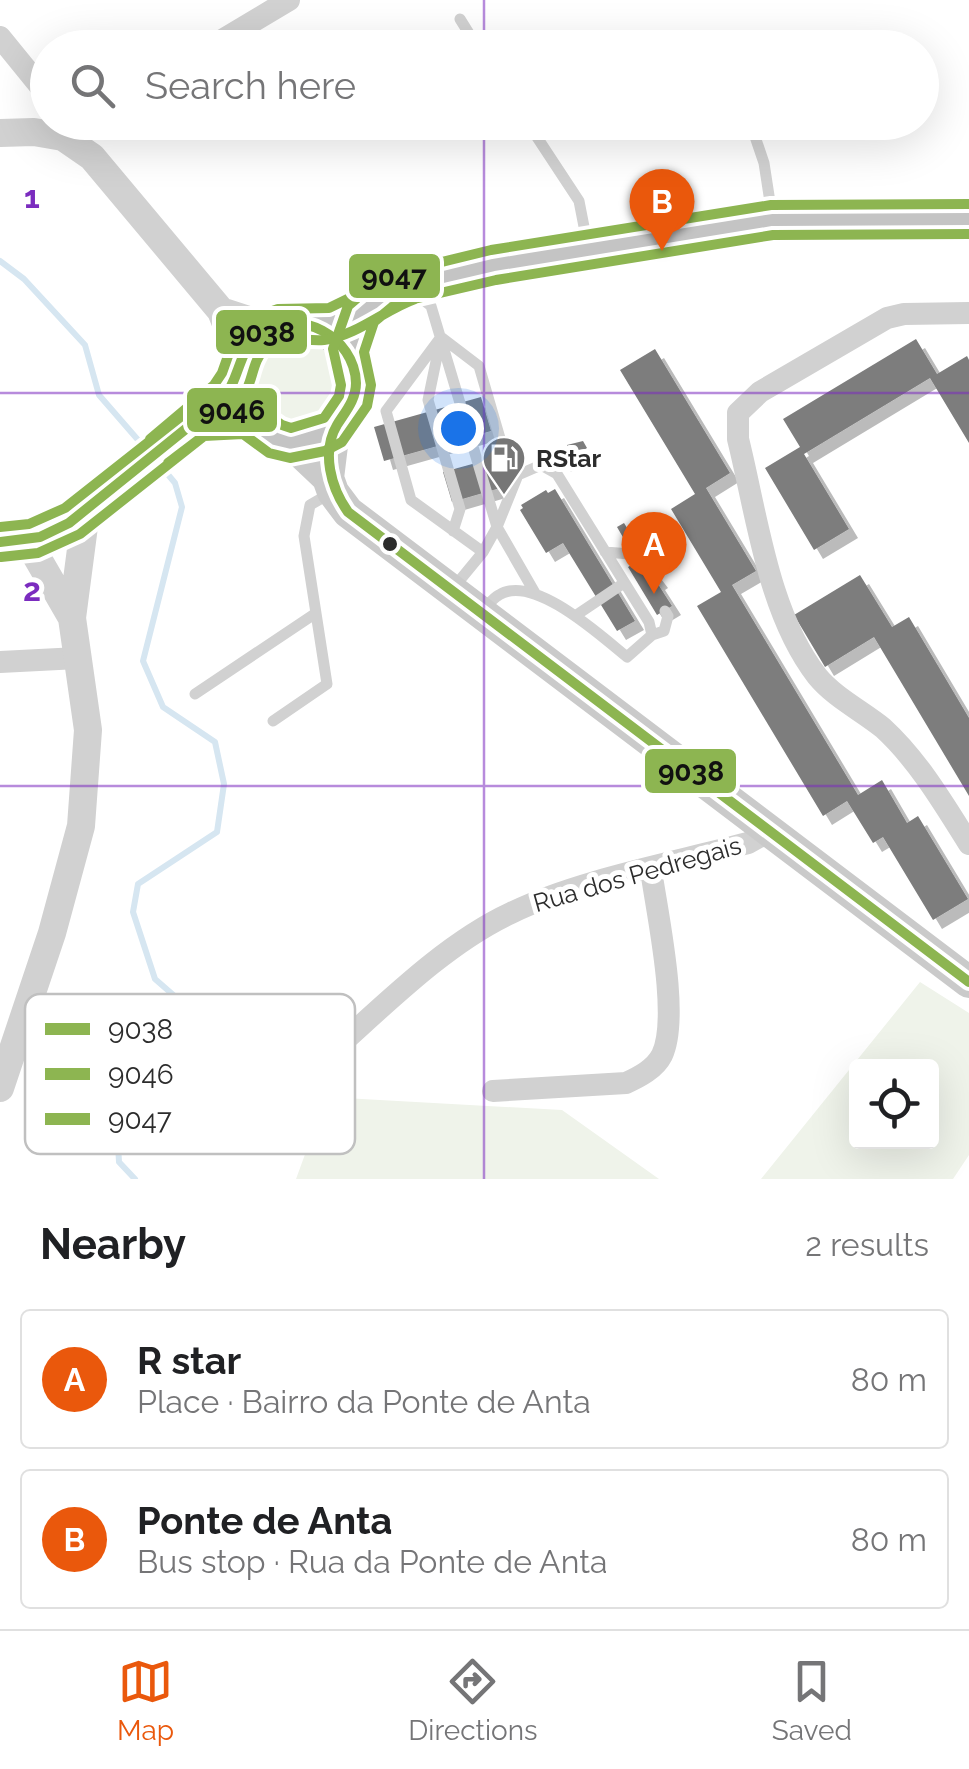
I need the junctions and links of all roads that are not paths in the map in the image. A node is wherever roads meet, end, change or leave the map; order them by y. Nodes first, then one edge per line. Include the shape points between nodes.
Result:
1 (288, 0) edge
2 (460, 18) dead end
3 (239, 30) edge
4 (467, 30) edge
5 (0, 37) edge
6 (30, 74) edge
7 (0, 132) edge
8 (30, 132) edge
9 (74, 140) edge
10 (539, 140) edge
11 (756, 140) edge
12 (969, 219) edge
13 (772, 220) junction
14 (588, 248) junction
15 (406, 286) junction
16 (220, 311) junction
17 (969, 313) edge
18 (360, 314) junction
19 (318, 326) junction
20 (270, 328) junction
21 (441, 338) junction
22 (348, 352) junction
23 (238, 370) junction
24 (248, 419) junction
25 (198, 421) junction
26 (334, 429) junction
27 (292, 442) junction
28 (513, 483) junction
29 (330, 485) junction
30 (99, 502) junction
31 (497, 526) junction
32 (453, 531) junction
33 (13, 541) edge
34 (483, 552) junction
35 (605, 552) junction
36 (635, 562) dead end
37 (624, 583) junction
38 (452, 590) junction
39 (534, 592) junction
40 (665, 610) dead end
41 (316, 613) junction
42 (481, 613) junction
43 (575, 616) junction
44 (72, 618) junction
45 (652, 636) junction
46 (78, 658) junction
47 (0, 662) edge
48 (195, 694) dead end
49 (273, 721) dead end
50 (770, 831) junction
51 (969, 844) edge
52 (651, 870) junction
53 (969, 982) edge
54 (32, 994) edge
55 (25, 1013) edge
56 (355, 1032) edge
57 (0, 1088) edge
58 (493, 1092) dead end

1 - 3 street
2 - 4 lane
5 - 6 street
7 - 8 street
9 - 16 street
10 - 14 lane via 578,201
11 - 13 lane
12 - 13 main road
13 - 14 main road
14 - 15 main road
15 - 18 main road
15 - 21 lane via 431,306
16 - 20 street
16 - 23 street
17 - 51 street via 887,318 760,392 738,413 738,439 794,640 820,679 885,730 935,789
18 - 19 main road
18 - 22 main road
19 - 20 main road
19 - 22 main road
20 - 23 main road via 256,336
21 - 28 lane via 479,366
21 - 31 lane
21 - 32 lane via 428,400 460,509
21 - 32 lane via 386,410 411,500
22 - 26 main road via 356,385 346,417
23 - 24 main road via 238,402
23 - 25 main road
24 - 25 main road
24 - 27 main road via 275,439
25 - 30 main road
26 - 27 main road
26 - 29 main road
27 - 29 main road
28 - 31 lane
28 - 35 lane via 542,464 557,474
29 - 38 main road via 348,512
29 - 41 lane via 310,505 304,536
30 - 33 main road via 49,534
30 - 44 street
31 - 34 lane
31 - 39 lane
32 - 34 lane
33 - 44 street
34 - 38 lane
35 - 36 lane via 630,554
35 - 37 lane
37 - 43 lane
37 - 45 lane
38 - 42 main road
39 - 42 lane via 499,594
39 - 43 lane
40 - 45 lane via 664,631
41 - 48 lane
41 - 49 lane via 327,684
42 - 50 main road
43 - 45 lane via 627,656
44 - 46 street
46 - 47 street
46 - 54 street via 88,730 81,826
50 - 52 street, Rua dos Pedregais
50 - 53 main road
52 - 56 street, Rua dos Pedregais via 508,914 462,941
52 - 58 street via 669,1021 662,1055 626,1083
55 - 57 street

